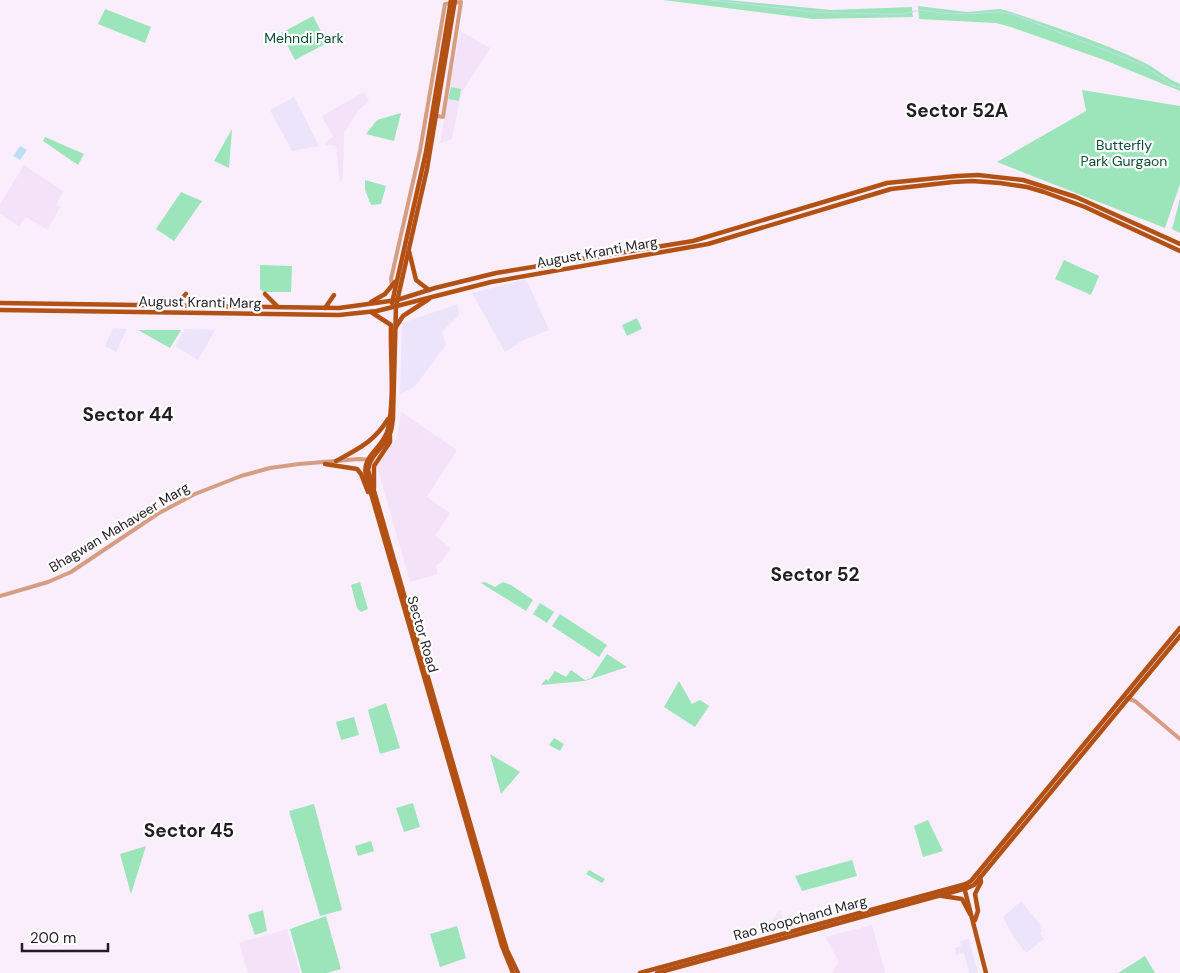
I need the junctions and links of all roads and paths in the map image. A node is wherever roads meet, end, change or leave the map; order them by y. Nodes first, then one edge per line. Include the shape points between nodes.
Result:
1 (452, 2) edge
2 (437, 116) junction
3 (1169, 239) junction
4 (1180, 244) edge
5 (1166, 245) junction
6 (409, 247) junction
7 (1180, 251) edge
8 (396, 281) junction
9 (392, 286) junction
10 (429, 290) junction
11 (186, 294) dead end
12 (265, 294) dead end
13 (334, 294) dead end
14 (435, 295) junction
15 (395, 300) junction
16 (0, 303) edge
17 (367, 304) junction
18 (153, 305) junction
19 (176, 305) junction
20 (394, 306) junction
21 (278, 307) junction
22 (325, 308) junction
23 (0, 310) edge
24 (370, 311) junction
25 (152, 312) junction
26 (394, 331) junction
27 (390, 415) junction
28 (390, 434) junction
29 (336, 461) junction
30 (369, 461) junction
31 (325, 464) junction
32 (372, 492) junction
33 (0, 597) edge
34 (1180, 628) edge
35 (1180, 636) edge
36 (1122, 697) junction
37 (1128, 699) junction
38 (1180, 739) edge
39 (979, 877) junction
40 (965, 887) junction
41 (941, 895) junction
42 (890, 907) junction
43 (971, 915) junction
44 (975, 920) junction
45 (987, 971) edge
46 (513, 973) edge
47 (518, 973) edge
48 (640, 973) edge
49 (657, 973) edge

1 - 2 main road
1 - 2 street via 462,2 443,117
1 - 8 main road via 426,152
1 - 9 street via 445,4 428,109
2 - 6 main road
3 - 4 main road, August Kranti Marg
3 - 5 main road
3 - 10 main road, August Kranti Marg via 1076,197 1023,180 957,176 887,183 700,239 496,273
5 - 7 main road, August Kranti Marg
5 - 14 main road, August Kranti Marg via 1085,207 1044,192 1000,183 953,182 891,189 708,244
6 - 10 main road via 416,280
6 - 15 main road
8 - 9 main road
8 - 15 main road
9 - 17 main road
10 - 15 main road, August Kranti Marg
11 - 19 main road
12 - 21 main road
13 - 22 main road
14 - 20 main road, August Kranti Marg
14 - 26 main road via 403,316
15 - 17 main road, August Kranti Marg
15 - 20 main road
16 - 18 main road, August Kranti Marg
17 - 22 main road, August Kranti Marg
18 - 19 main road, August Kranti Marg
18 - 25 main road
19 - 21 main road, August Kranti Marg
20 - 24 main road, August Kranti Marg
20 - 26 main road
21 - 22 main road, August Kranti Marg
23 - 25 main road, August Kranti Marg
24 - 25 main road, August Kranti Marg via 338,315
24 - 27 main road via 391,325
26 - 28 main road
27 - 29 main road via 376,436
27 - 30 main road via 385,438
28 - 30 main road
28 - 32 main road via 390,442 374,466
29 - 30 street, Bhagwan Mahaveer Marg
29 - 33 street, Bhagwan Mahaveer Marg via 270,468 195,494 140,525 70,572
30 - 31 street, Bhagwan Mahaveer Marg
30 - 32 main road, Sector Road
31 - 32 main road via 357,469 368,492
31 - 33 street, Bhagwan Mahaveer Marg via 270,470 196,496 141,527 72,574 49,584
32 - 46 main road, Sector Road via 502,946
32 - 47 main road, Sector Road via 507,950
34 - 36 main road, Rao Roopchand Marg
35 - 37 main road, Rao Roopchand Marg
36 - 37 street
36 - 39 main road, Rao Roopchand Marg
37 - 38 street via 1135,701
37 - 39 main road, Rao Roopchand Marg
39 - 40 main road, Rao Roopchand Marg via 974,885
39 - 44 main road
40 - 41 main road, Rao Roopchand Marg
40 - 42 main road, Rao Roopchand Marg
40 - 43 main road
40 - 44 main road
41 - 42 main road, Rao Roopchand Marg
41 - 43 main road via 962,899
42 - 48 main road, Rao Roopchand Marg
42 - 49 main road, Rao Roopchand Marg
43 - 45 main road
44 - 45 main road

